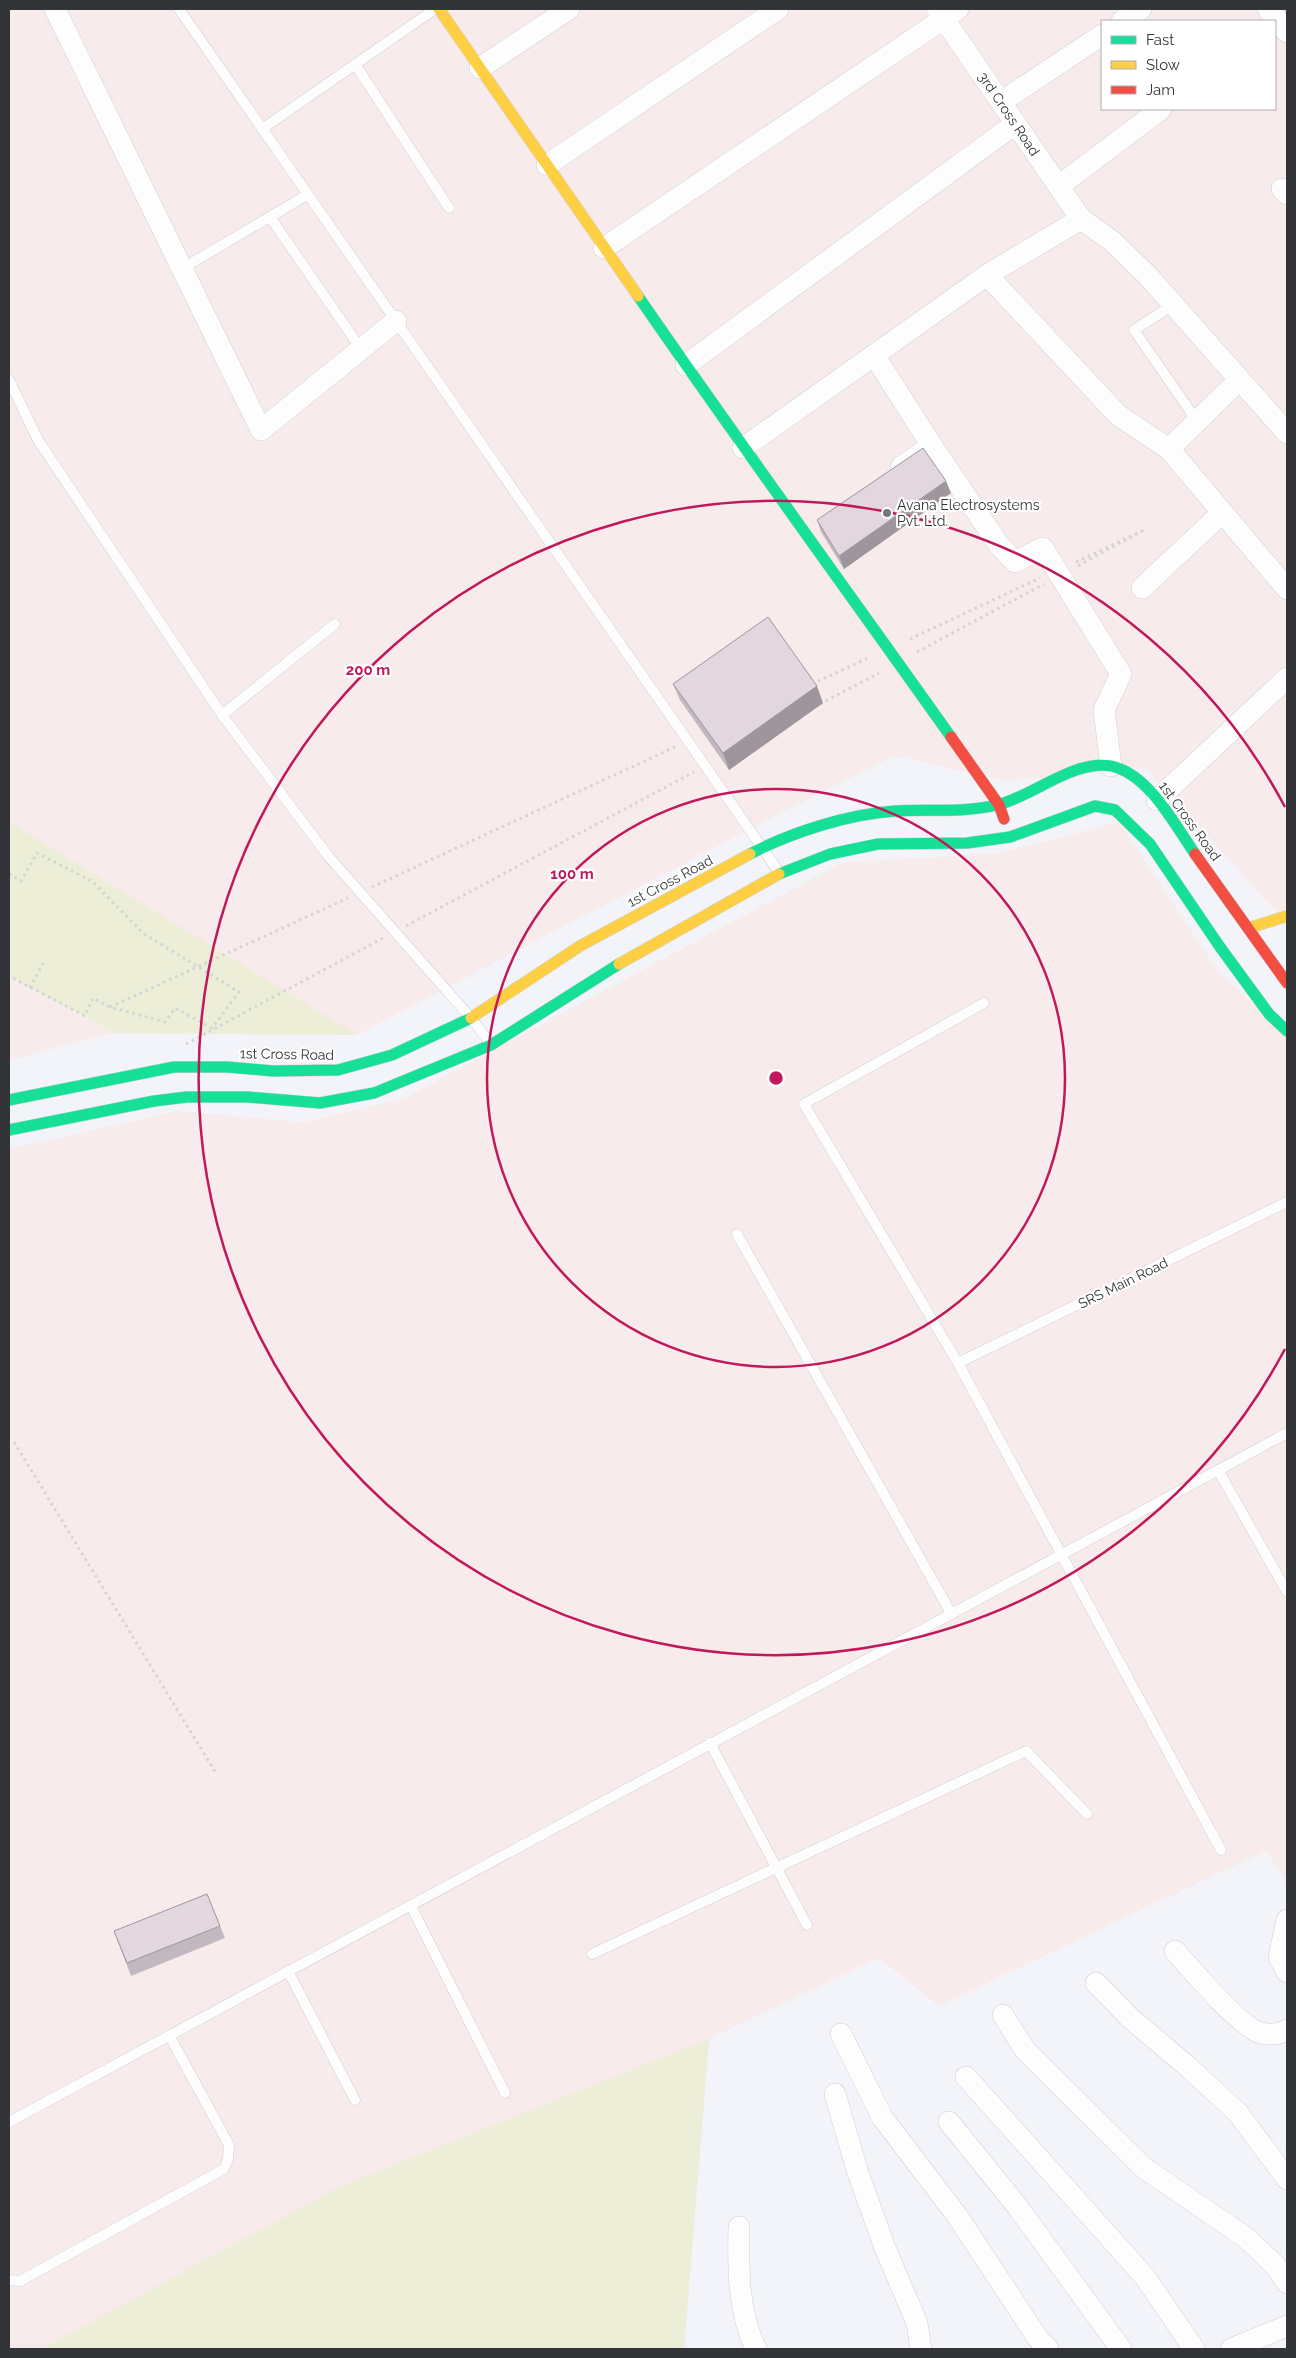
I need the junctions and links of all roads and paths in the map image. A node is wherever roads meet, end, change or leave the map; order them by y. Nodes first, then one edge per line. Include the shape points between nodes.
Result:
1 (55, 9) edge
2 (179, 9) edge
3 (437, 9) edge
4 (568, 9) edge
5 (778, 9) edge
6 (1141, 9) edge
7 (946, 12) edge
8 (1124, 20) edge
9 (1101, 36) edge
10 (356, 64) junction
11 (480, 68) junction
12 (1001, 102) junction
13 (1161, 110) edge
14 (1015, 124) junction
15 (262, 129) junction
16 (547, 165) junction
17 (1059, 186) junction
18 (307, 195) junction
19 (449, 208) dead end
20 (270, 217) junction
21 (1081, 219) junction
22 (604, 248) junction
23 (183, 268) junction
24 (987, 275) junction
25 (1173, 305) junction
26 (396, 321) junction
27 (361, 349) junction
28 (874, 355) junction
29 (686, 365) junction
30 (9, 380) edge
31 (1238, 380) junction
32 (1197, 421) junction
33 (1287, 433) edge
34 (932, 446) junction
35 (743, 448) junction
36 (1169, 449) junction
37 (888, 476) edge
38 (1222, 513) junction
39 (1070, 565) dead end
40 (1072, 569) dead end
41 (1043, 577) dead end
42 (1046, 583) dead end
43 (1142, 588) dead end
44 (1287, 589) edge
45 (335, 624) dead end
46 (907, 640) dead end
47 (915, 653) dead end
48 (871, 657) dead end
49 (880, 672) dead end
50 (1287, 678) edge
51 (807, 686) edge
52 (818, 705) edge
53 (222, 715) junction
54 (681, 744) dead end
55 (1111, 766) junction
56 (696, 771) dead end
57 (1157, 800) junction
58 (999, 805) junction
59 (1010, 836) junction
60 (764, 847) junction
61 (780, 873) junction
62 (9, 874) edge
63 (364, 890) dead end
64 (355, 895) dead end
65 (1287, 916) edge
66 (1249, 928) junction
67 (398, 930) dead end
68 (389, 935) dead end
69 (44, 961) dead end
70 (9, 976) edge
71 (1287, 983) edge
72 (30, 988) junction
73 (984, 1003) dead end
74 (110, 1008) junction
75 (470, 1018) junction
76 (1287, 1032) edge
77 (491, 1045) junction
78 (179, 1047) dead end
79 (9, 1100) edge
80 (9, 1130) edge
81 (1287, 1202) edge
82 (737, 1234) dead end
83 (958, 1363) junction
84 (1287, 1433) edge
85 (14, 1442) dead end
86 (1218, 1470) junction
87 (1061, 1554) junction
88 (1287, 1592) edge
89 (951, 1613) junction
90 (710, 1743) junction
91 (217, 1775) dead end
92 (1087, 1814) dead end
93 (1222, 1850) dead end
94 (776, 1868) junction
95 (411, 1906) junction
96 (807, 1925) dead end
97 (1286, 1932) edge
98 (1175, 1951) dead end
99 (592, 1954) dead end
100 (288, 1971) junction
101 (1287, 1972) edge
102 (1096, 1983) dead end
103 (1002, 2015) dead end
104 (1287, 2030) edge
105 (841, 2034) dead end
106 (169, 2035) junction
107 (966, 2077) dead end
108 (505, 2094) dead end
109 (835, 2094) dead end
110 (355, 2100) dead end
111 (9, 2122) edge
112 (949, 2122) dead end
113 (1287, 2179) edge
114 (739, 2227) dead end
115 (9, 2280) edge
116 (1287, 2283) edge
117 (1287, 2326) edge
118 (1236, 2348) edge
119 (756, 2349) edge
120 (921, 2349) edge
121 (1048, 2349) edge
122 (1121, 2349) edge
123 (1194, 2349) edge

1 - 23 street
2 - 15 lane
3 - 10 lane
3 - 11 street
4 - 11 street
5 - 16 street
6 - 8 street
7 - 12 street, 3rd Cross Road
7 - 22 street
9 - 12 street
10 - 15 lane
10 - 19 lane
11 - 16 street
12 - 14 street, 3rd Cross Road
13 - 17 street
14 - 17 street, 3rd Cross Road
14 - 29 street
15 - 18 lane
16 - 22 street
17 - 21 street, 3rd Cross Road
18 - 20 lane
18 - 26 lane
20 - 23 lane
20 - 27 lane
21 - 24 street
21 - 25 street via 1112,241
22 - 29 street
23 - 27 street via 261,430
24 - 28 street
24 - 36 street via 1118,415
25 - 31 street
25 - 32 lane via 1134,330
26 - 27 street
26 - 60 lane
28 - 34 street
28 - 35 street
29 - 35 street
30 - 53 lane via 38,440
31 - 32 street
31 - 33 street
32 - 36 street
34 - 37 street
34 - 55 street via 999,545 1015,562 1043,548 1121,674 1104,710
35 - 58 street via 815,529
36 - 38 street
38 - 43 street
38 - 44 street
39 - 40 path via 1142,531
41 - 46 path
42 - 47 path
45 - 53 lane
48 - 51 path
49 - 52 path
50 - 57 street
53 - 75 lane via 329,857
54 - 63 path
55 - 57 street, 1st Cross Road via 1137,777
55 - 58 street, 1st Cross Road via 1089,766
56 - 67 path
57 - 66 street, 1st Cross Road
58 - 59 street
58 - 60 street, 1st Cross Road via 966,810 894,811 833,822
59 - 61 street via 967,843 878,844 830,854
59 - 76 street via 1095,806 1116,810 1150,844 1220,947 1269,1014
60 - 61 lane
60 - 75 street, 1st Cross Road via 580,946
61 - 77 street via 592,979
62 - 74 path via 21,881 37,853 92,881 143,933 240,992 212,1028 175,1008 165,1022
64 - 74 path
65 - 66 street
66 - 71 street, 1st Cross Road
68 - 78 path
69 - 72 path
70 - 72 path
72 - 74 path via 86,1016 93,998
73 - 83 lane via 804,1104
75 - 77 lane
75 - 79 street, 1st Cross Road via 392,1055 338,1070 174,1068
77 - 80 street via 374,1093 320,1103 248,1097 187,1097
81 - 83 lane, SRS Main Road
82 - 89 lane
83 - 87 lane
84 - 86 lane
85 - 91 path
86 - 87 lane
86 - 88 lane
87 - 89 lane
87 - 93 lane
89 - 90 lane
90 - 94 lane
90 - 95 lane
92 - 94 lane via 1026,1751
94 - 96 lane
94 - 99 lane
95 - 100 lane
95 - 108 lane
97 - 101 street via 1279,1958
98 - 104 street via 1232,2013 1260,2034 1281,2034
100 - 106 lane
100 - 110 lane
102 - 113 street via 1130,2018 1238,2113
103 - 116 street via 1026,2050 1144,2168 1245,2237 1275,2265
105 - 121 street via 882,2117 958,2217
106 - 111 lane
106 - 115 lane via 229,2145 224,2168 20,2281
107 - 123 street via 1145,2277
109 - 120 street via 857,2170 885,2248 918,2323
112 - 122 street via 1017,2206
114 - 119 street via 741,2293
117 - 118 street

